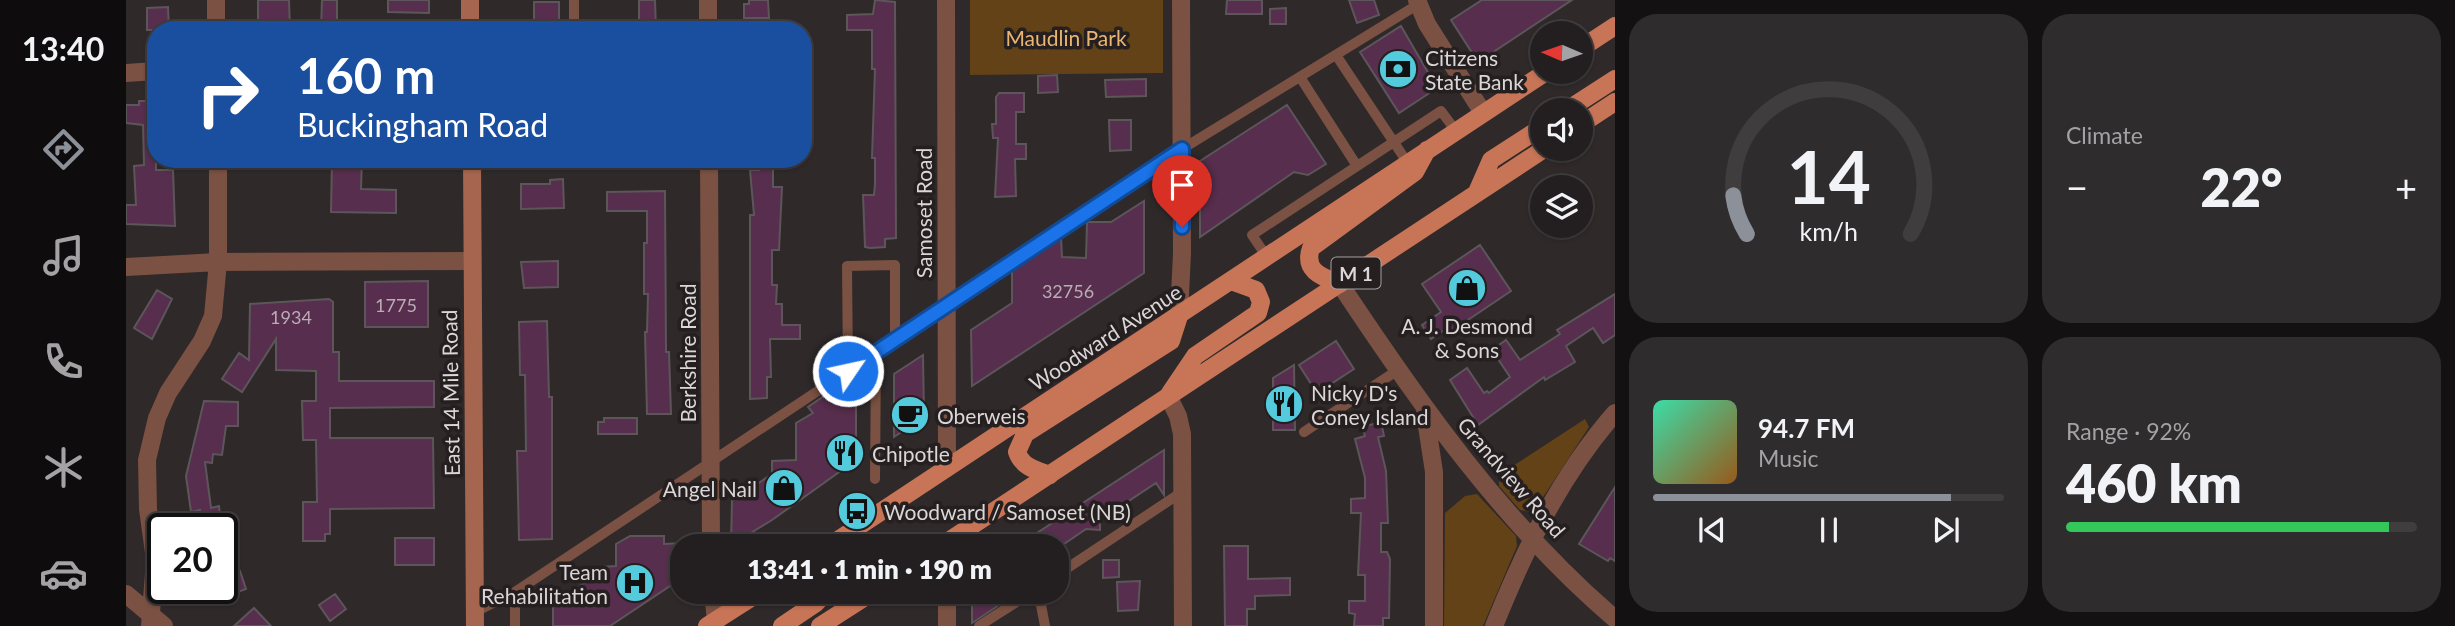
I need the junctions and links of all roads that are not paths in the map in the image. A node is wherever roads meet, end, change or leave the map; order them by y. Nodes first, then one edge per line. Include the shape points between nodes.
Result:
1 (216, 0) edge
2 (470, 0) edge
3 (574, 0) edge
4 (708, 0) edge
5 (946, 0) edge
6 (1181, 0) edge
7 (1420, 2) edge
8 (216, 21) edge
9 (470, 21) edge
10 (574, 21) edge
11 (708, 21) edge
12 (1615, 26) edge
13 (1593, 40) edge
14 (1336, 55) junction
15 (147, 72) edge
16 (126, 73) edge
17 (1300, 77) junction
18 (1615, 79) edge
19 (1530, 82) edge
20 (1586, 98) edge
21 (1615, 102) edge
22 (1483, 113) junction
23 (1593, 116) edge
24 (1456, 131) junction
25 (1530, 135) edge
26 (1394, 142) junction
27 (1182, 149) junction
28 (1427, 150) junction
29 (1530, 158) edge
30 (1407, 162) junction
31 (1357, 166) junction
32 (218, 168) edge
33 (472, 168) edge
34 (709, 168) edge
35 (1477, 192) junction
36 (1267, 257) junction
37 (472, 261) junction
38 (218, 262) junction
39 (126, 267) edge
40 (1231, 281) junction
41 (1340, 284) junction
42 (946, 306) junction
43 (1179, 316) junction
44 (895, 340) junction
45 (876, 353) junction
46 (1398, 370) junction
47 (848, 371) junction
48 (1168, 396) junction
49 (1425, 410) junction
50 (1615, 413) edge
51 (1304, 432) dead end
52 (711, 462) junction
53 (947, 468) junction
54 (1050, 475) junction
55 (875, 479) dead end
56 (1183, 491) junction
57 (711, 534) edge
58 (847, 534) edge
59 (959, 534) edge
60 (1532, 538) junction
61 (1069, 567) edge
62 (515, 592) junction
63 (126, 594) edge
64 (713, 604) edge
65 (742, 604) edge
66 (815, 604) edge
67 (854, 604) edge
68 (947, 604) edge
69 (475, 619) edge
70 (1615, 619) edge
71 (155, 622) edge
72 (712, 624) edge
73 (515, 626) edge
74 (782, 626) edge
75 (820, 626) edge
76 (947, 626) edge
77 (979, 626) edge
78 (1045, 626) edge
79 (1183, 626) edge
80 (1434, 626) edge
81 (1494, 626) edge

1 - 8 street
2 - 9 main road
3 - 10 lane
4 - 11 street
5 - 42 street, Samoset Road
6 - 27 street
7 - 14 lane
7 - 22 street via 1427,24
12 - 13 main road
14 - 17 lane
14 - 26 lane
15 - 16 street
17 - 27 lane
17 - 31 lane
18 - 20 main road
19 - 22 main road, Woodward Avenue
21 - 23 main road
22 - 24 main road, Woodward Avenue
24 - 26 lane via 1441,111
24 - 28 main road, Woodward Avenue
25 - 35 main road via 1491,160
26 - 30 lane
26 - 31 lane
27 - 42 lane
27 - 43 street
28 - 30 main road, Woodward Avenue
28 - 41 main road via 1415,172 1311,248 1311,268
29 - 35 main road, M 1
30 - 36 main road, Woodward Avenue
31 - 36 lane via 1252,235
32 - 38 street
33 - 37 main road, East 14 Mile Road
34 - 52 street, Berkshire Road
35 - 41 main road, M 1
36 - 40 main road, Woodward Avenue
37 - 38 street
37 - 69 main road, East 14 Mile Road
38 - 39 street
38 - 71 street via 208,329 168,393 151,439 146,484 155,560
40 - 43 main road, Woodward Avenue
40 - 48 main road via 1256,290 1261,302 1258,313 1195,356
41 - 46 street, Grandview Road
41 - 48 main road, M 1
42 - 44 lane
42 - 53 street, Samoset Road
43 - 53 main road, Woodward Avenue
43 - 54 main road via 1171,341 1025,434 1017,452 1019,459
44 - 45 lane
44 - 47 lane via 895,265 847,267
45 - 47 lane
45 - 55 lane
46 - 49 street, Grandview Road
46 - 51 lane
47 - 52 lane
48 - 54 main road, M 1
48 - 56 street via 1182,434
49 - 60 street, Grandview Road
49 - 80 street via 1434,472
50 - 60 street via 1574,464
52 - 57 street, Berkshire Road
52 - 62 lane
53 - 58 main road, Woodward Avenue
54 - 59 main road, M 1
56 - 61 lane
56 - 79 street
60 - 70 street, Grandview Road
60 - 81 street
62 - 69 lane
62 - 73 lane
63 - 71 street
64 - 72 street
65 - 72 main road
66 - 74 main road
67 - 75 main road
68 - 76 street
77 - 78 lane via 1032,592 1041,605

